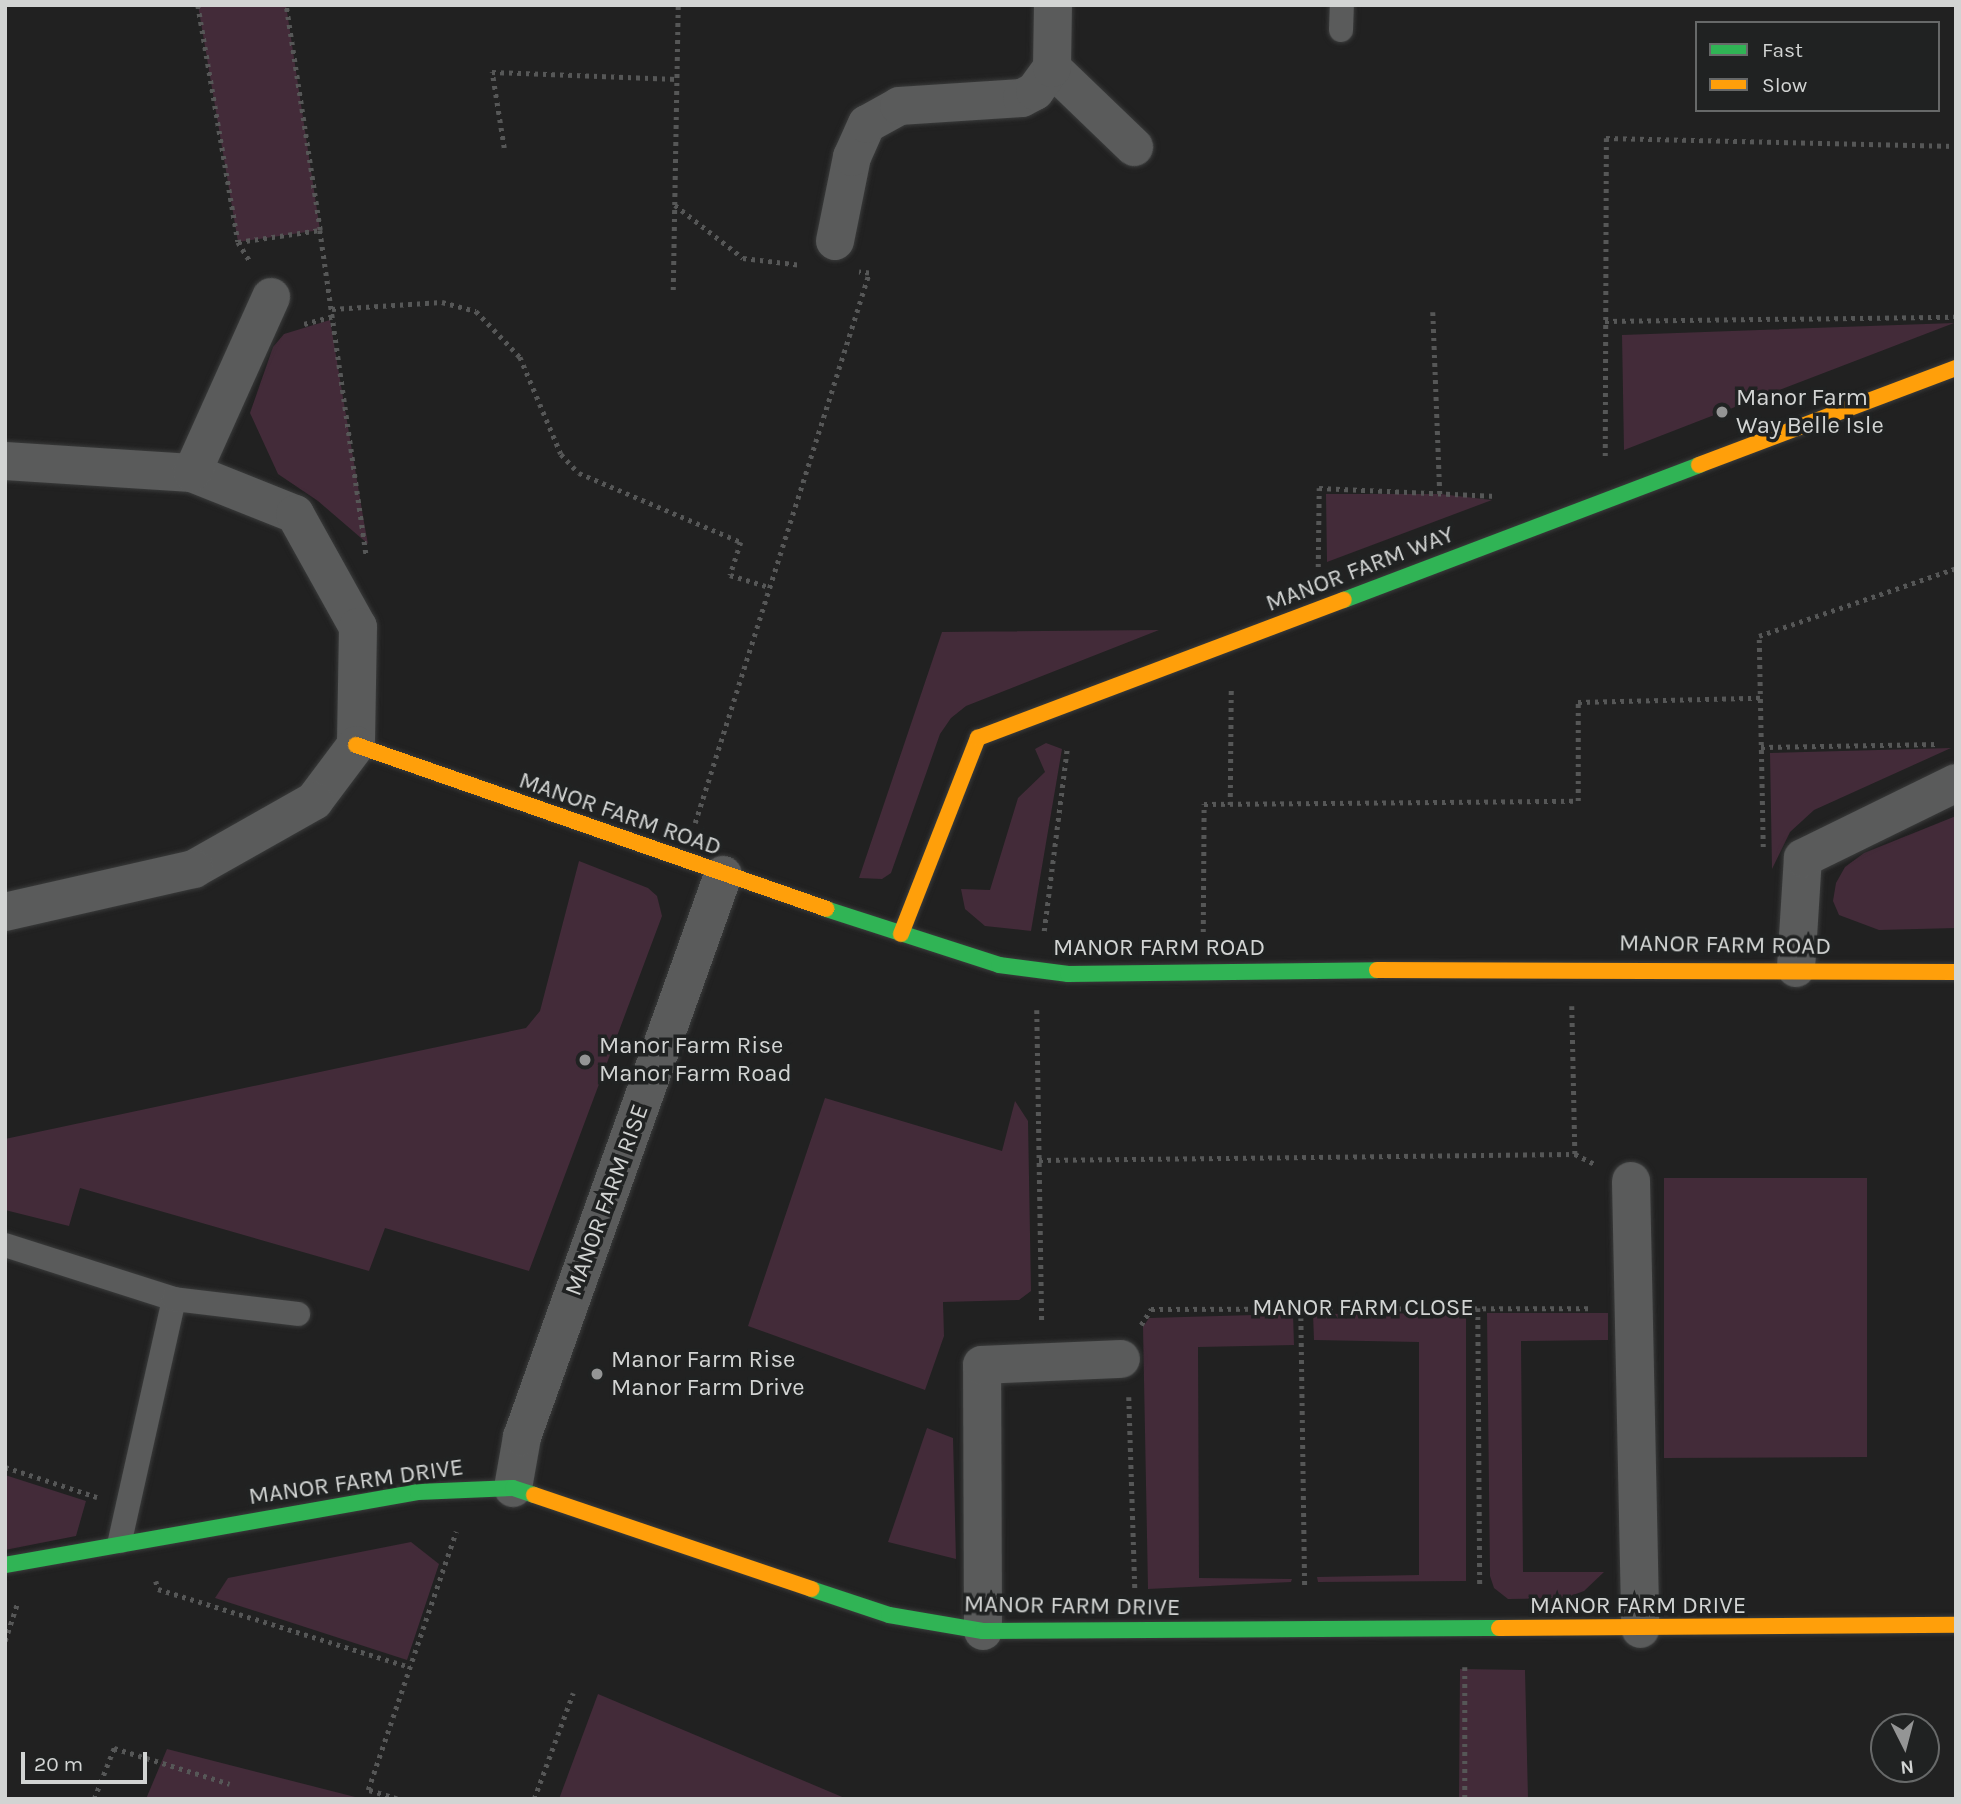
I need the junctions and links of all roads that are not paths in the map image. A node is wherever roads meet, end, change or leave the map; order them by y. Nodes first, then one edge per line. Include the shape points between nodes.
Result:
1 (1053, 5) edge
2 (1052, 68) junction
3 (1134, 148) dead end
4 (845, 256) road end
5 (271, 297) road end
6 (1956, 368) edge
7 (5, 461) edge
8 (192, 473) junction
9 (356, 745) junction
10 (1956, 783) edge
11 (723, 875) junction
12 (5, 912) edge
13 (901, 934) junction
14 (1796, 968) junction
15 (1956, 972) edge
16 (1632, 1181) road end
17 (5, 1245) edge
18 (174, 1299) junction
19 (298, 1314) dead end
20 (1121, 1359) road end
21 (513, 1488) junction
22 (120, 1541) junction
23 (5, 1565) edge
24 (1956, 1625) edge
25 (1640, 1629) junction
26 (984, 1631) junction

1 - 2 street
2 - 3 street
2 - 4 street via 1046,81 1022,98 899,106 867,124 852,157
5 - 8 street
6 - 13 street, MANOR FARM WAY via 978,738
7 - 8 street
8 - 9 street via 295,514 358,627
9 - 11 street, MANOR FARM ROAD
9 - 12 street via 314,801 194,869
10 - 14 street via 1803,858
11 - 13 street, MANOR FARM ROAD
11 - 21 street, MANOR FARM RISE via 522,1437
13 - 14 street, MANOR FARM ROAD via 999,965 1039,970
14 - 15 street, MANOR FARM ROAD
16 - 25 street
17 - 18 lane
18 - 19 lane
18 - 22 lane
20 - 26 street via 982,1364
21 - 22 street, MANOR FARM DRIVE via 418,1492
21 - 26 street, MANOR FARM DRIVE via 889,1615
22 - 23 street, MANOR FARM DRIVE
24 - 25 street, MANOR FARM DRIVE
25 - 26 street, MANOR FARM DRIVE

